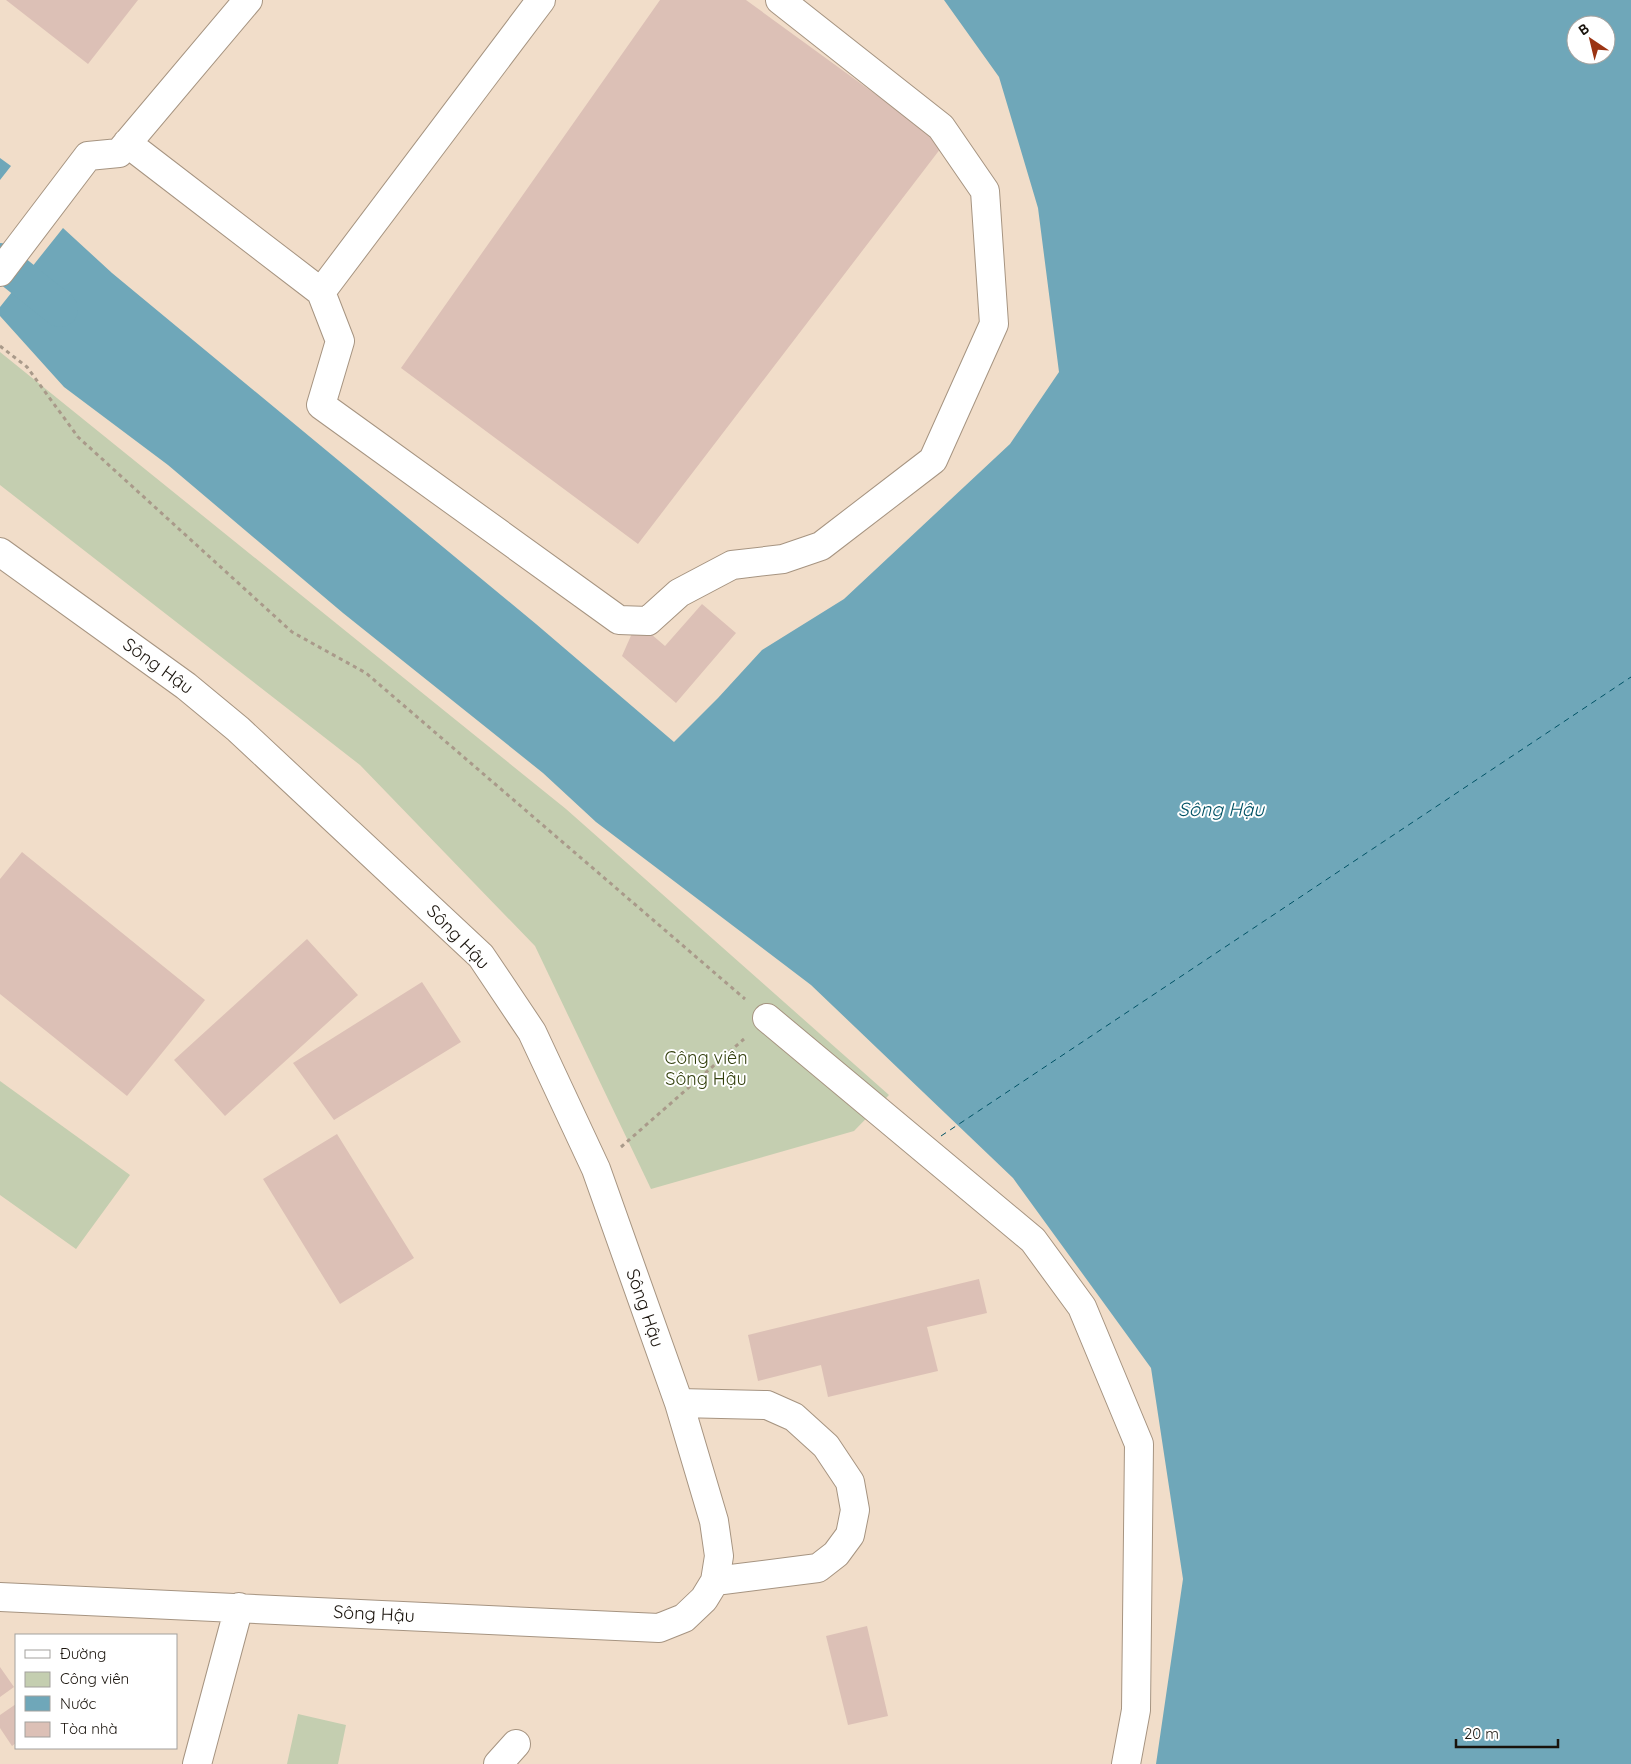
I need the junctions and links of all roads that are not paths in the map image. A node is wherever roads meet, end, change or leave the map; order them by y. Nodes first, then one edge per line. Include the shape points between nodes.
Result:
1 (248, 0) edge
2 (541, 0) edge
3 (780, 0) edge
4 (127, 143) junction
5 (0, 272) edge
6 (321, 292) junction
7 (0, 552) edge
8 (767, 1018) road end
9 (679, 1404) junction
10 (715, 1581) junction
11 (0, 1597) edge
12 (239, 1607) junction
13 (516, 1744) dead end
14 (198, 1764) edge
15 (498, 1764) edge
16 (1126, 1764) edge

1 - 4 street
2 - 6 street
3 - 6 street via 941,127 985,191 986,200 994,324 933,460 821,546 783,559 732,565 679,594 648,621 619,620 321,405 340,341
4 - 5 street via 119,153 88,156
4 - 6 street
7 - 9 street, Sông Hậu via 186,686 481,956 532,1032 596,1169
8 - 16 street via 1033,1240 1082,1307 1139,1444 1136,1710
9 - 10 street, Sông Hậu via 714,1521 719,1556
9 - 10 street via 767,1405 794,1417 826,1446 850,1482 854,1524 842,1547 826,1563 818,1568
10 - 12 street, Sông Hậu via 704,1599 684,1618 659,1628
11 - 12 street, Sông Hậu
12 - 14 street
13 - 15 street

